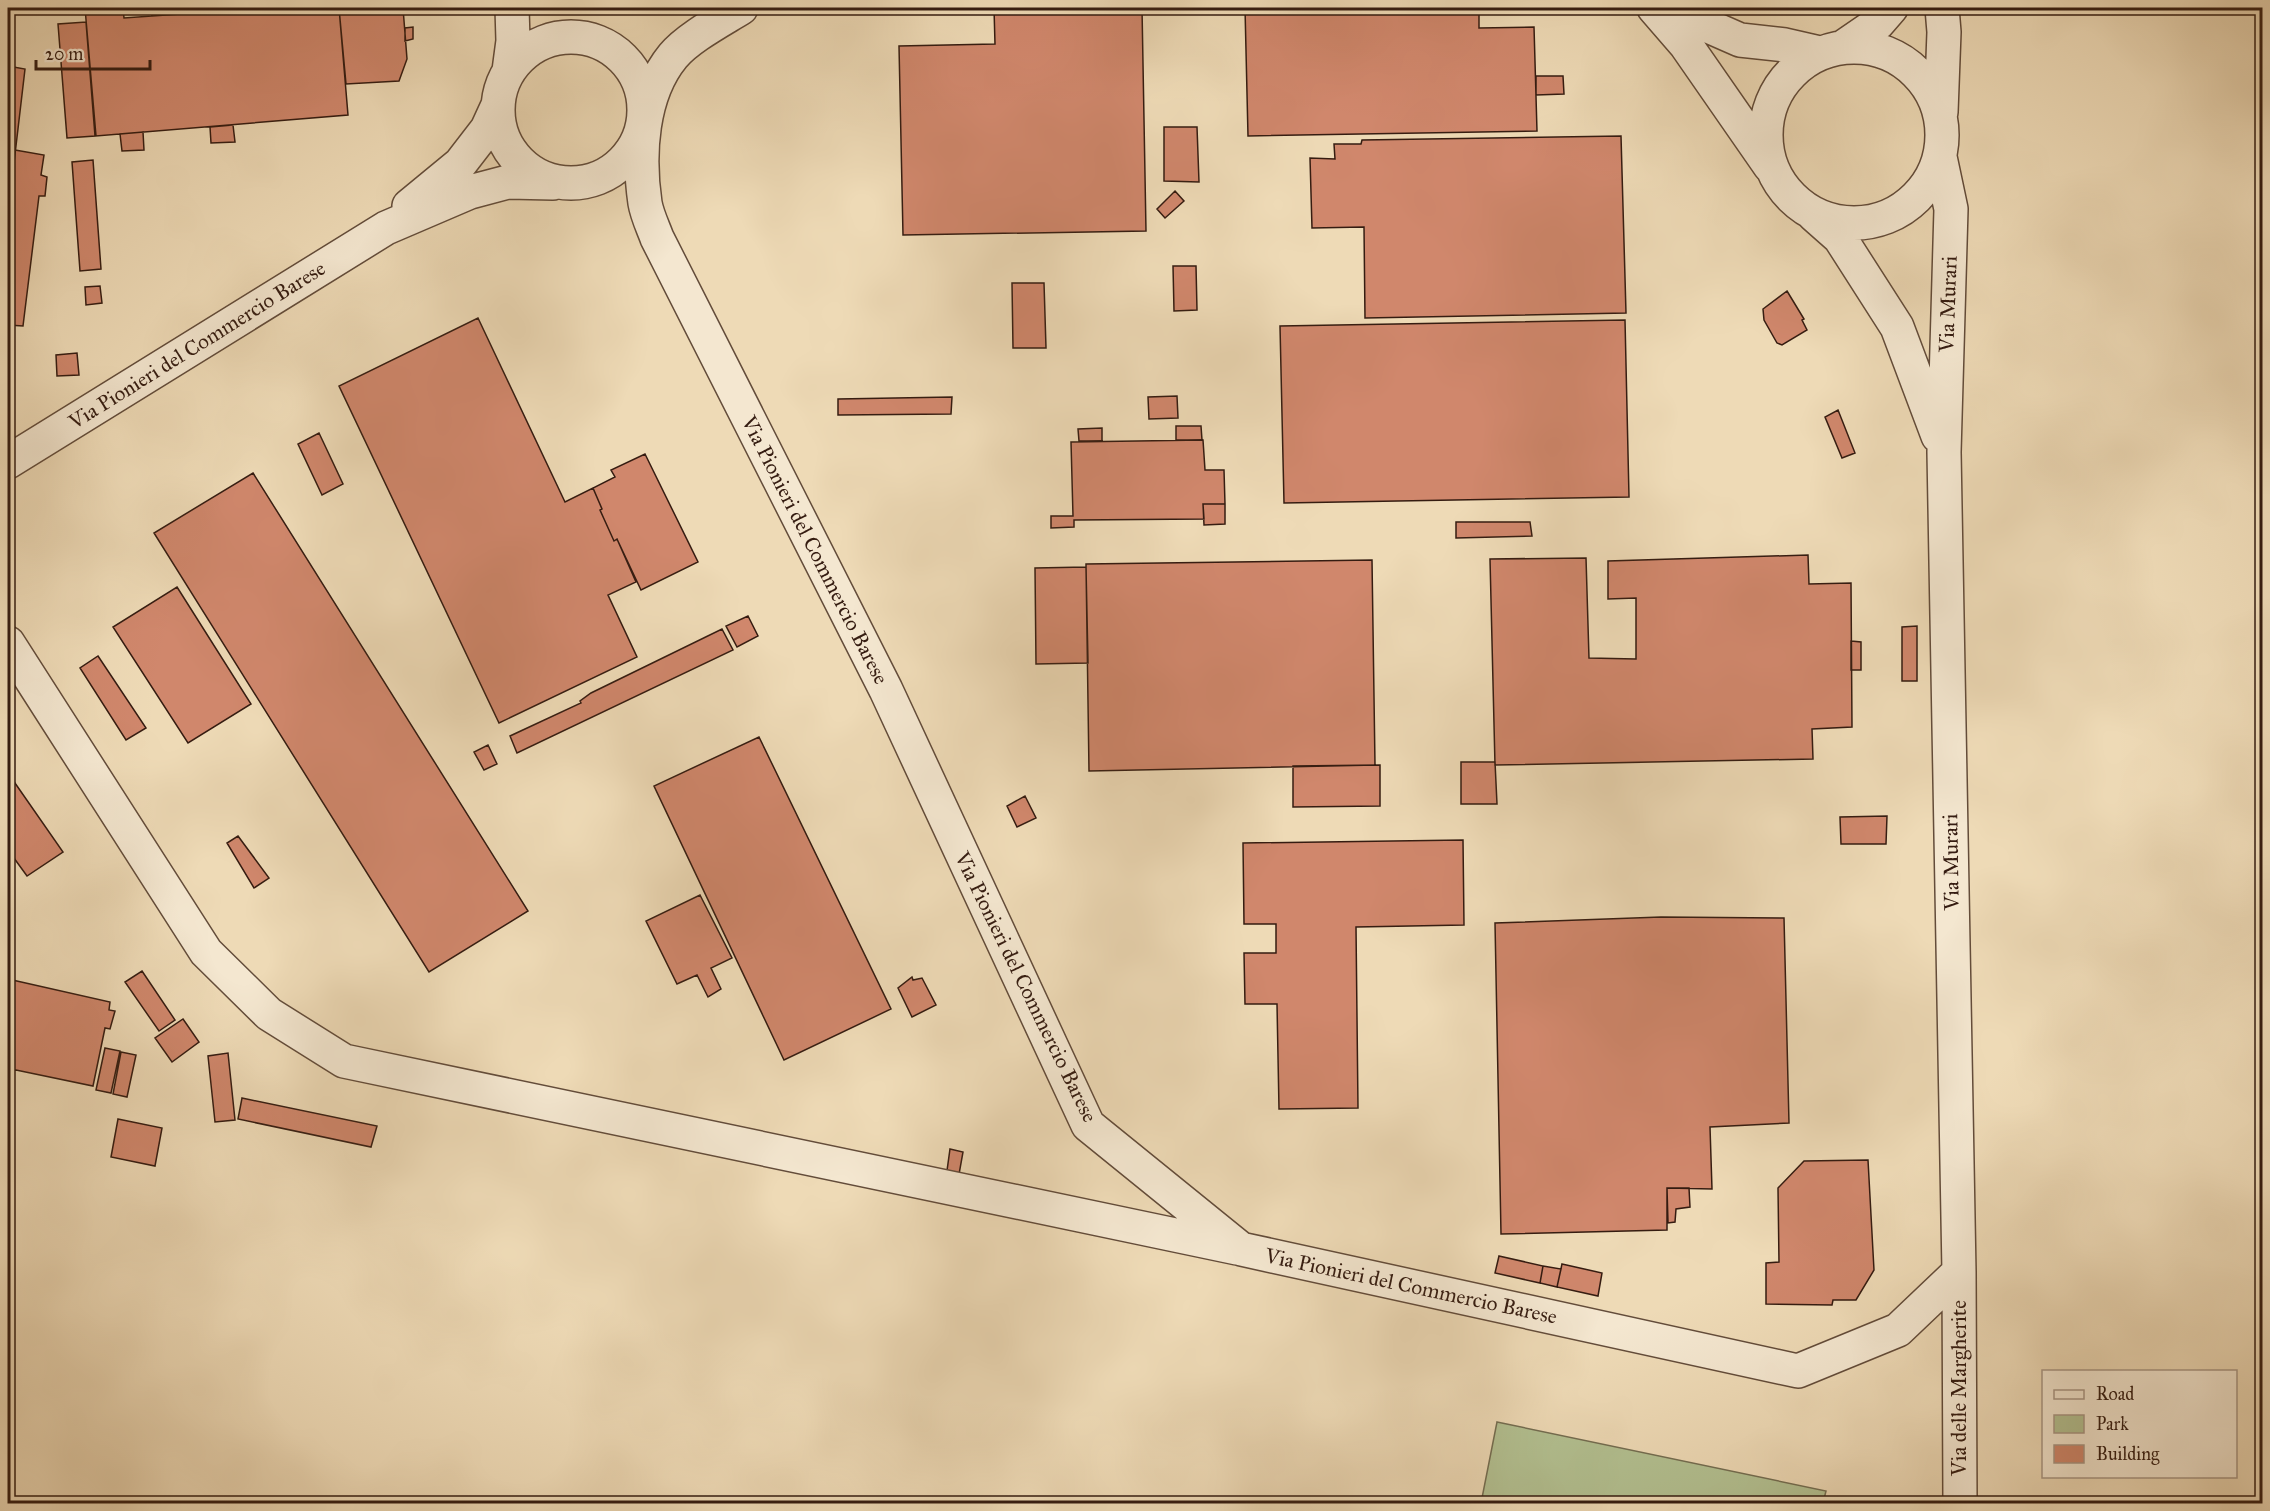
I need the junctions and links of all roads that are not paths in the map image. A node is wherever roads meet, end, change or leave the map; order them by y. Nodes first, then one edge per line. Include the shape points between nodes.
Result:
1 (512, 8) edge
2 (741, 8) edge
3 (1654, 8) edge
4 (1667, 8) edge
5 (1891, 8) edge
6 (1942, 8) edge
7 (1832, 50) junction
8 (509, 71) junction
9 (498, 105) junction
10 (1941, 117) junction
11 (644, 127) junction
12 (1940, 157) junction
13 (1776, 175) junction
14 (553, 183) junction
15 (1810, 212) junction
16 (386, 228) junction
17 (1944, 452) junction
18 (8, 462) edge
19 (8, 643) edge
20 (1241, 1249) junction
21 (1959, 1272) junction
22 (1960, 1503) edge

1 - 8 street
2 - 11 street, Via Pionieri del Commercio Barese via 674,55 654,86
3 - 13 street, Via Murari via 1686,45
4 - 7 street, Via Murari via 1740,40
5 - 7 street via 1878,24
6 - 10 street, Via Murari
7 - 10 street, Via Murari via 1874,48 1902,60 1924,80
7 - 13 street, Via Murari via 1802,63 1779,88 1770,111 1766,140
8 - 9 street
8 - 11 street via 540,43 582,36 617,51 640,80
9 - 14 street via 502,136 524,168
9 - 16 street, Via Pionieri del Commercio Barese via 487,129 460,164
10 - 12 street, Via Murari
11 - 14 street via 617,170 582,184
11 - 20 street, Via Pionieri del Commercio Barese via 645,204 657,238 886,690 1088,1125
12 - 15 street, Via Murari via 1931,178 1914,200 1892,214 1871,222 1842,222
12 - 17 street, Via Murari via 1951,209
13 - 15 street, Via Murari
14 - 16 street, Via Pionieri del Commercio Barese via 508,182 470,192
15 - 17 street, Via Murari via 1840,238 1897,327
16 - 18 street, Via Pionieri del Commercio Barese
17 - 21 street, Via Murari
19 - 20 street via 206,952 269,1014 344,1061
20 - 21 street, Via Pionieri del Commercio Barese via 1798,1371 1898,1330
21 - 22 street, Via delle Margherite

